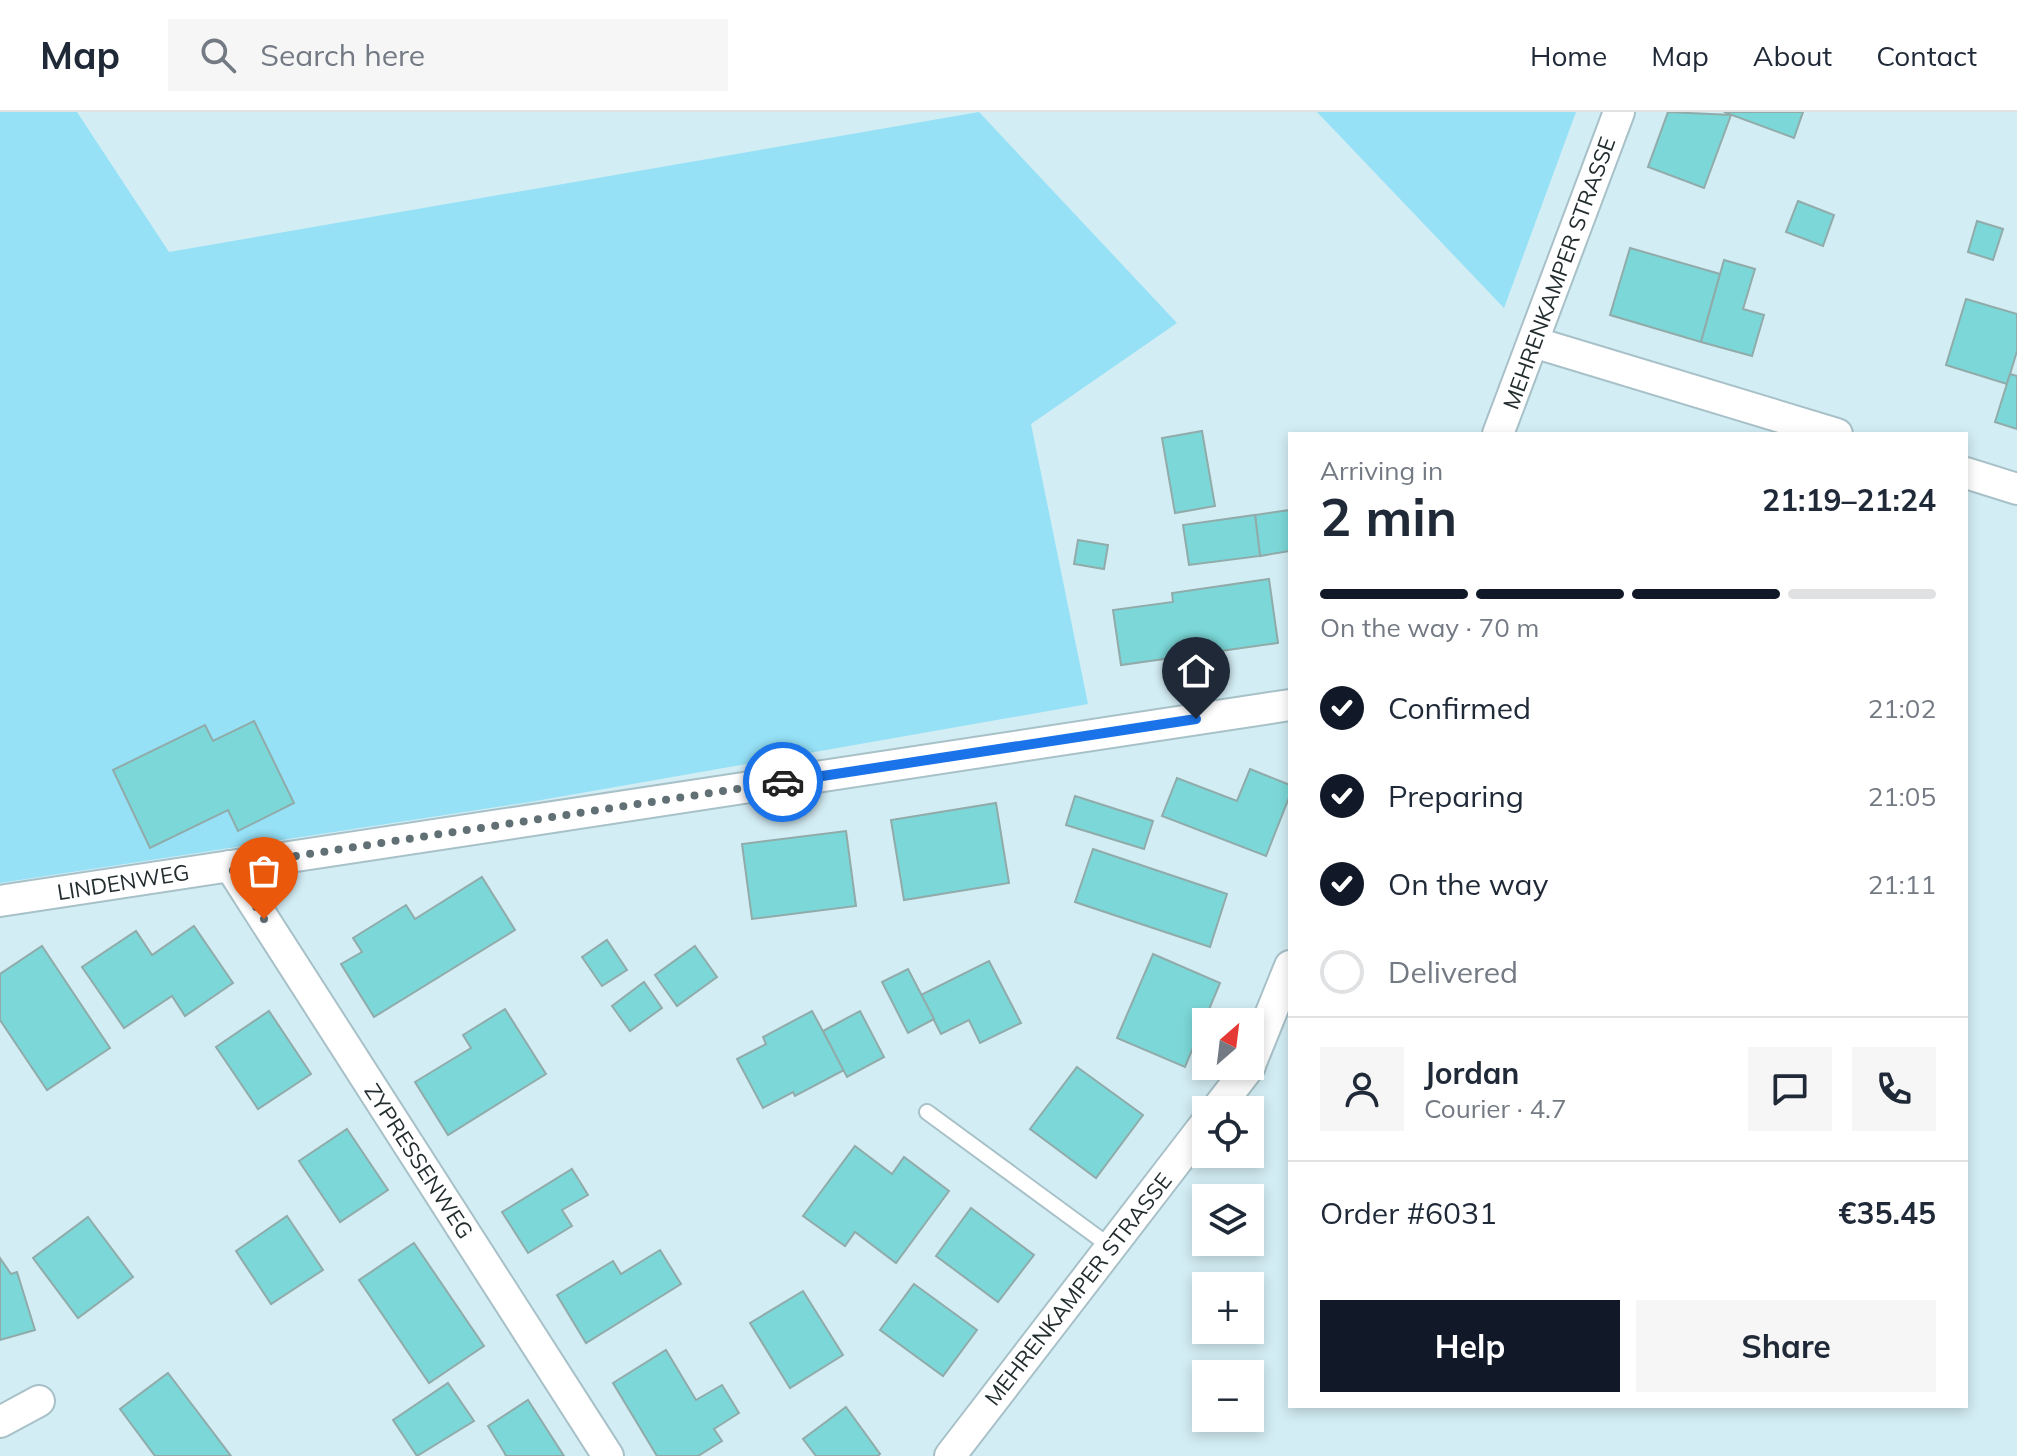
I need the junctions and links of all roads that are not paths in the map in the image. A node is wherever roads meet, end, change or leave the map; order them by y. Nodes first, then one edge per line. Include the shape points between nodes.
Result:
1 (1619, 112) edge
2 (1533, 342) junction
3 (1499, 432) edge
4 (1830, 432) edge
5 (1968, 474) edge
6 (2017, 489) edge
7 (1288, 705) edge
8 (230, 866) junction
9 (0, 901) edge
10 (1288, 971) edge
11 (1264, 1031) edge
12 (1239, 1080) edge
13 (1227, 1096) edge
14 (927, 1112) dead end
15 (1192, 1141) edge
16 (1111, 1247) junction
17 (39, 1401) dead end
18 (0, 1422) edge
19 (608, 1456) edge
20 (950, 1456) edge

1 - 2 street, MEHRENKAMPER STRASSE
2 - 3 street, MEHRENKAMPER STRASSE
2 - 4 street
5 - 6 street
7 - 8 street, LINDENWEG
8 - 9 street, LINDENWEG
8 - 19 street, ZYPRESSENWEG
10 - 11 street
12 - 13 street
14 - 16 lane
15 - 16 street, MEHRENKAMPER STRASSE
16 - 20 street, MEHRENKAMPER STRASSE
17 - 18 street

